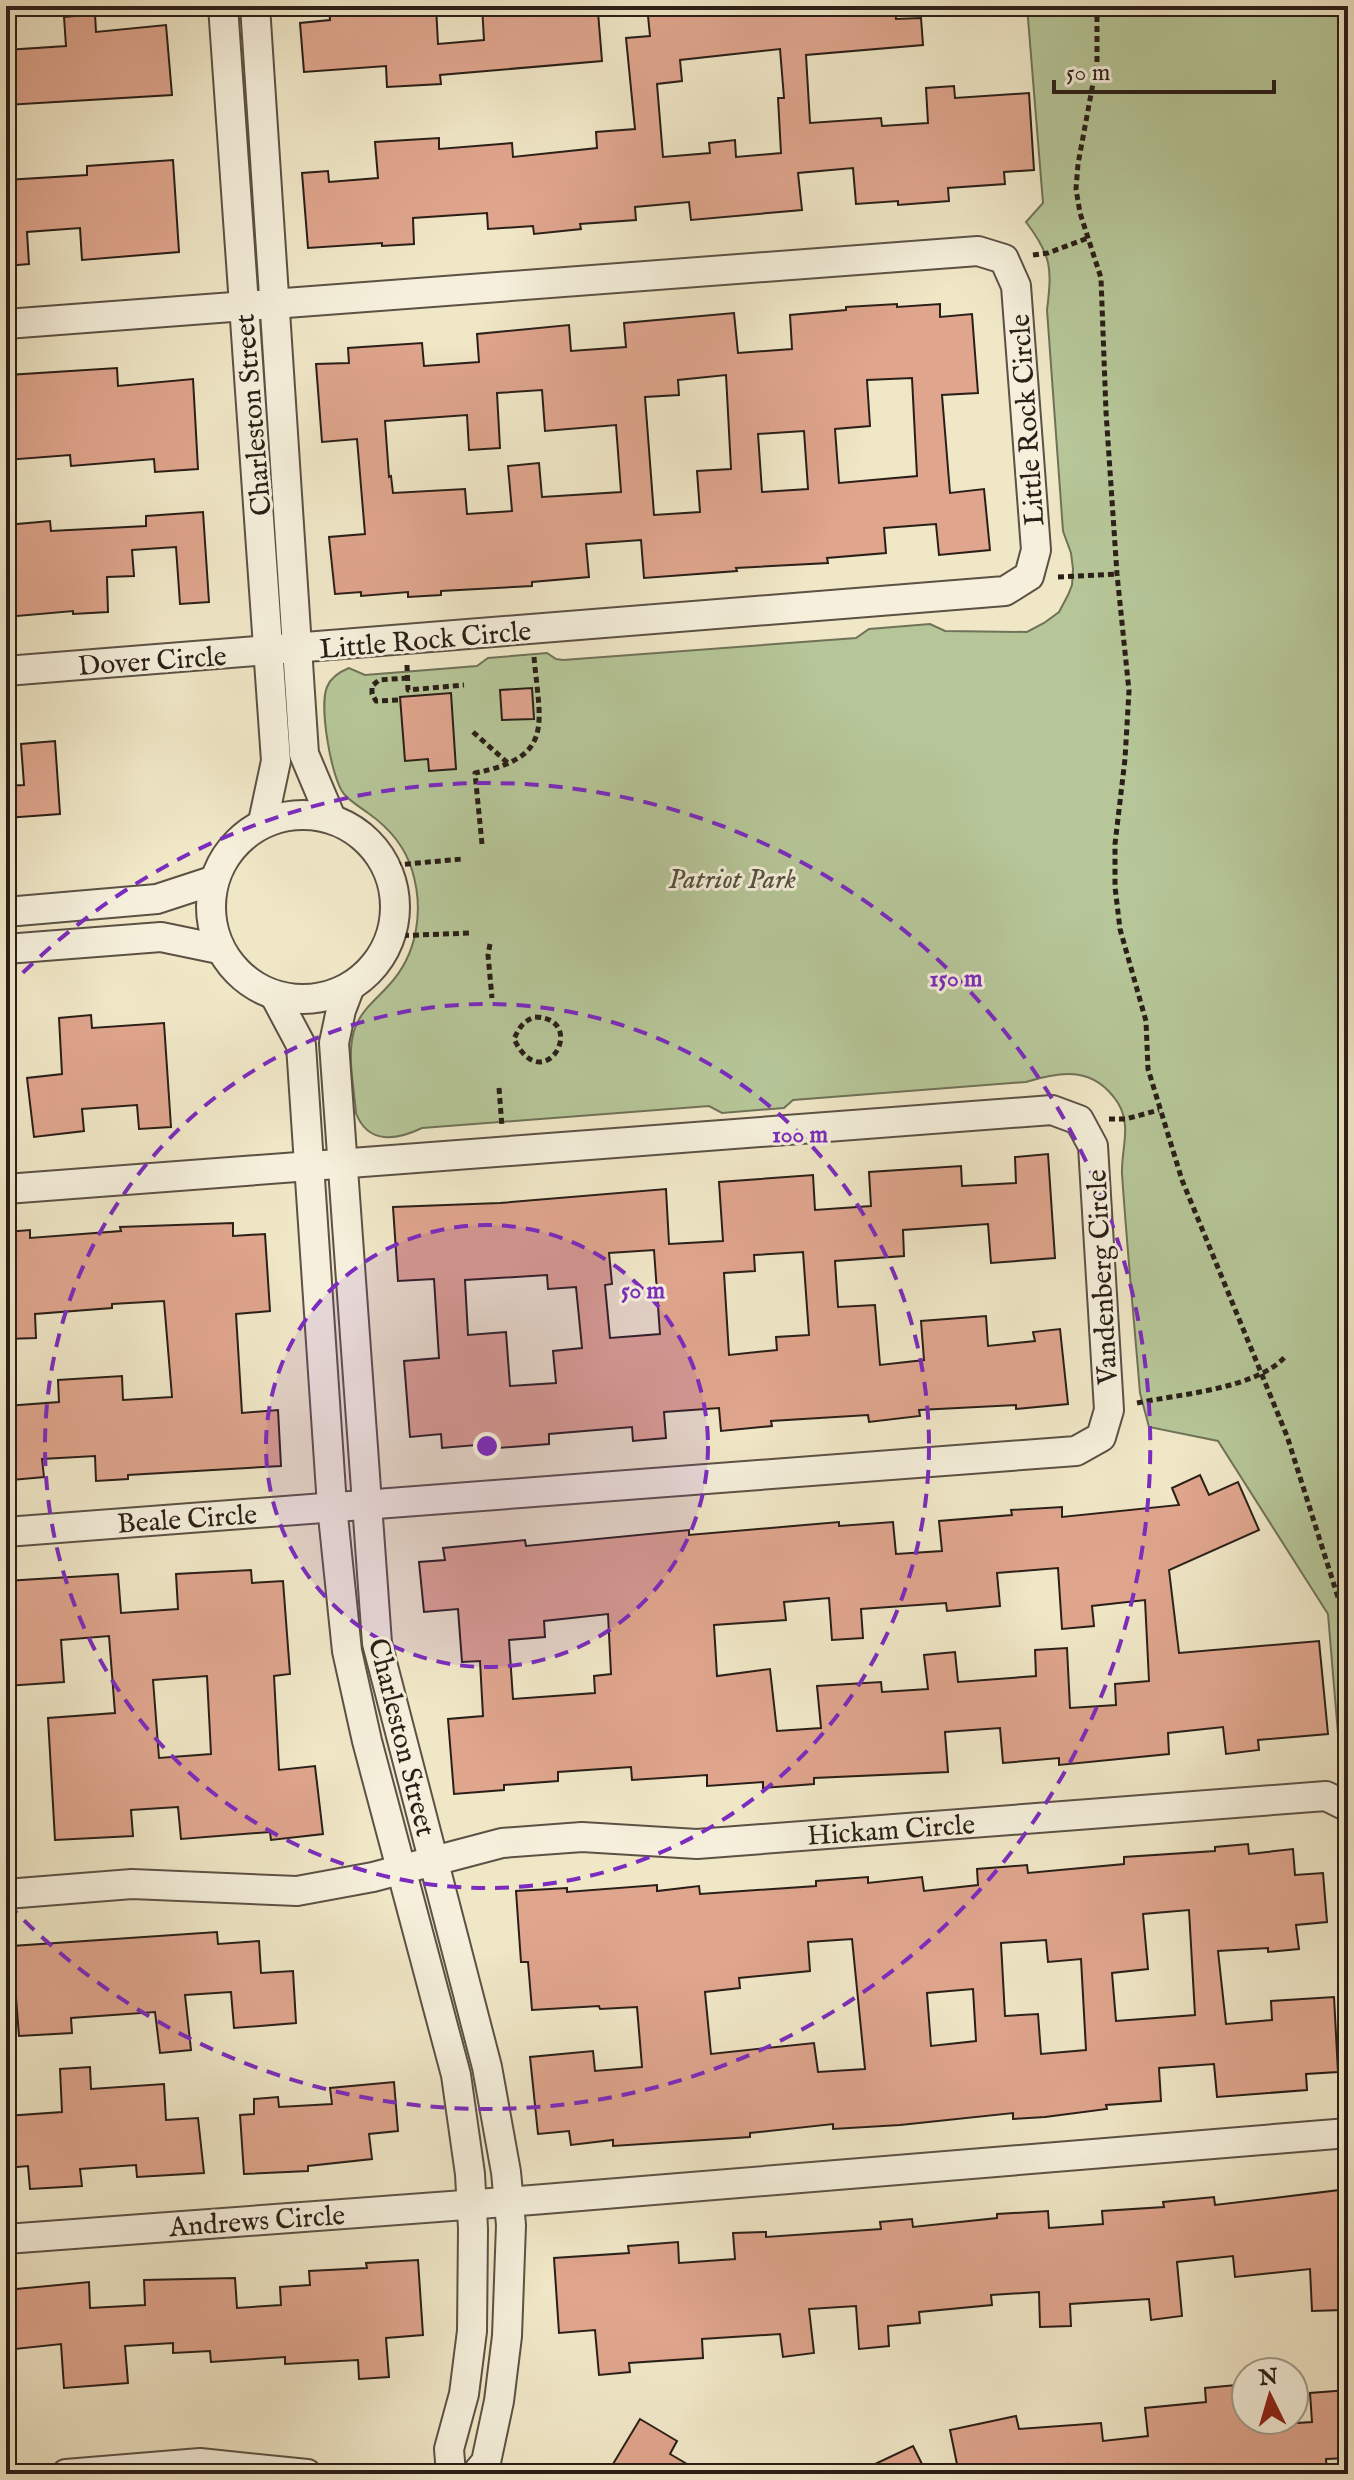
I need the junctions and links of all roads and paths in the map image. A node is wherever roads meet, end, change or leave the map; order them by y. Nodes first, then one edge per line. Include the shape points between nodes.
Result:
1 (223, 6) edge
2 (255, 6) edge
3 (1097, 6) edge
4 (1088, 238) junction
5 (1004, 259) junction
6 (276, 303) junction
7 (244, 306) junction
8 (6, 324) edge
9 (1117, 574) junction
10 (1029, 576) junction
11 (532, 630) junction
12 (298, 649) junction
13 (269, 651) junction
14 (6, 671) edge
15 (464, 685) dead end
16 (398, 700) dead end
17 (473, 732) dead end
18 (510, 765) junction
19 (331, 818) junction
20 (263, 822) junction
21 (482, 844) dead end
22 (462, 859) dead end
23 (385, 866) junction
24 (212, 881) junction
25 (6, 912) edge
26 (469, 933) dead end
27 (393, 936) junction
28 (490, 944) dead end
29 (6, 949) edge
30 (219, 949) junction
31 (349, 989) junction
32 (276, 998) junction
33 (492, 998) dead end
34 (529, 1060) joint
35 (1159, 1110) junction
36 (1079, 1120) junction
37 (343, 1164) junction
38 (308, 1167) junction
39 (6, 1189) edge
40 (1285, 1357) dead end
41 (1261, 1374) junction
42 (1109, 1410) junction
43 (367, 1504) junction
44 (332, 1506) junction
45 (6, 1532) edge
46 (1348, 1629) edge
47 (1348, 1807) edge
48 (433, 1861) junction
49 (401, 1870) junction
50 (6, 1894) edge
51 (1348, 2133) edge
52 (509, 2202) junction
53 (472, 2204) junction
54 (6, 2239) edge
55 (66, 2474) edge
56 (307, 2474) edge
57 (451, 2474) edge
58 (476, 2474) edge

1 - 7 street, Charleston Street
2 - 6 street, Charleston Street
3 - 4 path via 1097,62 1076,189
4 - 5 path via 1048,253
4 - 9 path via 1101,278
5 - 6 street via 978,251
5 - 10 street, Little Rock Circle via 1018,301 1036,550
6 - 7 street
6 - 12 street, Charleston Street
7 - 8 street
7 - 13 street, Charleston Street
9 - 10 path
9 - 35 path via 1129,691 1115,887 1120,929 1146,1021 1146,1057
10 - 11 street, Little Rock Circle via 1005,591
11 - 12 street, Little Rock Circle
11 - 18 path via 540,719 529,751
12 - 13 street, Dover Circle
12 - 19 street, Charleston Street via 304,754
13 - 14 street, Dover Circle
13 - 20 street, Charleston Street via 276,761
15 - 16 path via 408,690 408,681 379,680 372,686 376,701
17 - 18 path
18 - 21 path via 475,773
19 - 20 street via 295,813
19 - 23 street via 362,836
20 - 24 street via 233,847
22 - 23 path
23 - 27 street via 394,900
24 - 25 street via 157,899
24 - 30 street via 211,917
26 - 27 path
27 - 31 street via 376,967
28 - 33 path
29 - 30 street via 161,937
30 - 32 street via 242,978
31 - 32 street via 312,1000
31 - 37 street, Charleston Street via 334,1043
32 - 38 street, Charleston Street via 301,1045
34 - 34 path via 514,1039 526,1020 545,1017 559,1029 559,1050 551,1059
35 - 36 path via 1126,1119
35 - 41 path
36 - 37 street via 1052,1110
36 - 42 street, Vandenberg Circle via 1093,1146
37 - 38 street
37 - 43 street, Charleston Street
38 - 39 street
38 - 44 street, Charleston Street
40 - 41 path
41 - 42 path
41 - 46 path via 1306,1492
42 - 43 street, Vandenberg Circle via 1101,1437 1076,1451
43 - 44 street, Beale Circle
43 - 48 street, Charleston Street via 377,1643
44 - 45 street, Beale Circle
44 - 49 street, Charleston Street via 347,1651
47 - 48 street, Hickam Circle via 1326,1796 697,1844 582,1837 502,1843
48 - 49 street
48 - 52 street, Charleston Street via 487,2067
49 - 50 street via 297,1891 132,1884
49 - 53 street, Charleston Street via 456,2075
51 - 52 street
52 - 53 street, Andrews Circle
52 - 58 street, Charleston Street via 507,2336 486,2462
53 - 54 street, Andrews Circle
53 - 57 street, Charleston Street via 472,2331 464,2394 449,2449
55 - 56 street via 200,2463

